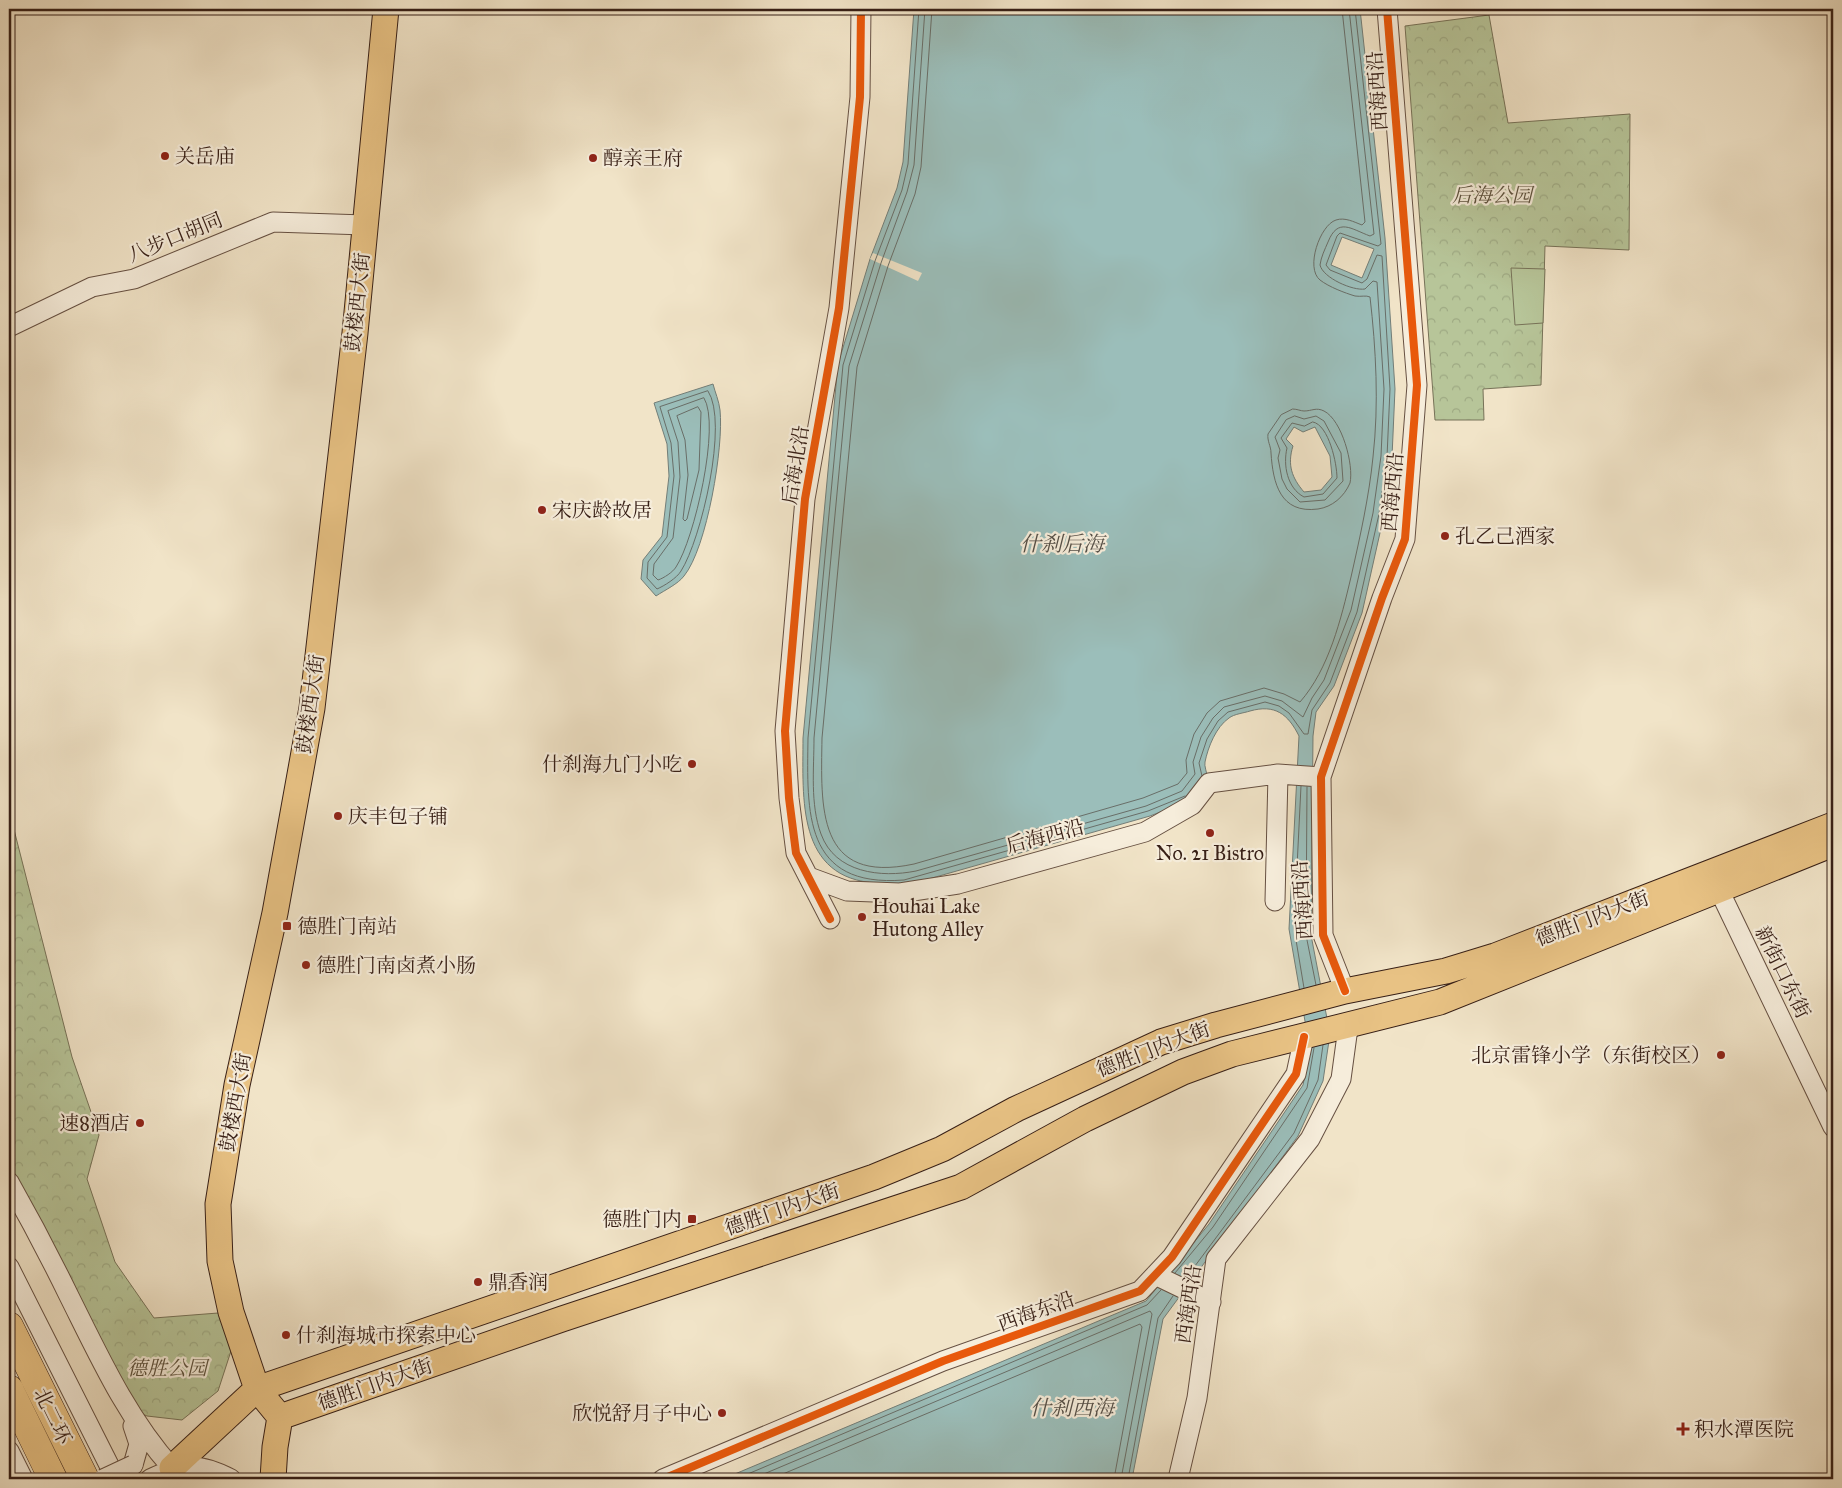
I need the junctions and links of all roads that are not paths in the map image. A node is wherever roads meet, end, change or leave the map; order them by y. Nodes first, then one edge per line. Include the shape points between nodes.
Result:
1 (386, 9) edge
2 (861, 9) edge
3 (1387, 9) edge
4 (365, 225) junction
5 (9, 327) edge
6 (1278, 774) junction
7 (1321, 777) junction
8 (1833, 825) edge
9 (1833, 844) edge
10 (809, 878) junction
11 (1717, 880) junction
12 (1275, 901) dead end
13 (830, 919) dead end
14 (1349, 1005) junction
15 (1297, 1008) junction
16 (1304, 1037) junction
17 (1085, 1119) junction
18 (1833, 1127) edge
19 (9, 1182) edge
20 (9, 1267) edge
21 (1158, 1277) junction
22 (1204, 1299) junction
23 (9, 1326) edge
24 (9, 1389) edge
25 (257, 1389) junction
26 (126, 1408) junction
27 (280, 1417) junction
28 (9, 1451) edge
29 (172, 1468) junction
30 (23, 1479) edge
31 (53, 1479) edge
32 (85, 1479) edge
33 (103, 1479) edge
34 (116, 1479) edge
35 (150, 1479) edge
36 (231, 1479) edge
37 (273, 1479) edge
38 (662, 1479) edge
39 (1178, 1479) edge

1 - 4 main road, 鼓楼西大街
2 - 10 street, 后海北沿 via 860,97 839,308 805,499 785,732 796,853
3 - 7 street, 西海西沿 via 1417,385 1405,539
4 - 5 street, 八步口胡同 via 273,222 134,279 92,287
4 - 25 main road, 鼓楼西大街 via 312,708 275,913 237,1085 218,1204 222,1270 231,1312
6 - 7 street, 后海西沿
6 - 10 street, 后海西沿 via 1209,783 1192,805 1145,832 958,884 900,893 847,891
6 - 12 street
7 - 14 street, 西海西沿 via 1323,935
8 - 11 main road, 德胜门内大街
9 - 11 main road, 德胜门内大街
10 - 13 street, 后海北沿
11 - 14 main road, 德胜门内大街
11 - 14 main road, 德胜门内大街 via 1506,977 1434,990 1390,993
11 - 18 street, 新街口东街
14 - 15 main road
14 - 16 main road, 德胜门内大街
14 - 22 street, 西海西沿 via 1341,1079 1310,1139 1216,1259
15 - 17 main road, 德胜门内大街 via 1234,1030 1135,1078
15 - 25 main road, 德胜门内大街 via 1216,1025 1161,1042 1016,1109 942,1149 874,1177
16 - 17 main road, 德胜门内大街 via 1232,1054 1183,1072
16 - 21 street, 西海东沿 via 1296,1074
17 - 27 main road, 德胜门内大街 via 961,1187 562,1319
19 - 26 street
20 - 34 street
21 - 22 street
21 - 38 street, 西海东沿 via 1140,1291 943,1362
22 - 39 street, 西海西沿 via 1197,1398
23 - 32 highway, 北二环
24 - 31 highway, 北二环
25 - 27 main road
25 - 29 main road
26 - 29 street
26 - 33 street, bridge via 139,1444 133,1465
27 - 37 main road
28 - 30 street
29 - 35 street
29 - 36 street via 206,1468

